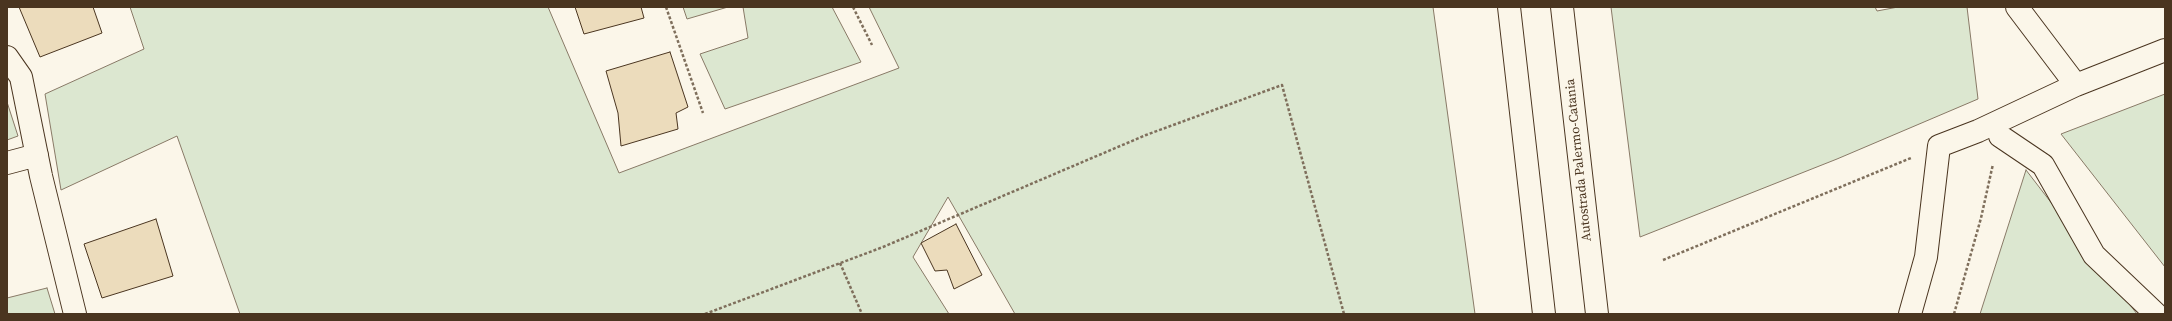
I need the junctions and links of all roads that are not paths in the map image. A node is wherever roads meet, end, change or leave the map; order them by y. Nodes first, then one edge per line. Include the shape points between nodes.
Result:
1 (1509, 7) edge
2 (1562, 7) edge
3 (2016, 7) edge
4 (2165, 50) edge
5 (7, 57) edge
6 (2076, 85) junction
7 (2000, 136) road end
8 (37, 155) junction
9 (7, 163) edge
10 (75, 314) edge
11 (1544, 314) edge
12 (1597, 314) edge
13 (1910, 314) edge
14 (2156, 314) edge

1 - 11 main road
2 - 12 main road, Autostrada Palermo-Catania
3 - 6 main road
4 - 6 main road
5 - 8 main road via 21,77
6 - 13 main road via 1978,131 1939,146 1926,257
7 - 14 main road via 2043,165 2094,255
8 - 9 main road
8 - 10 main road

